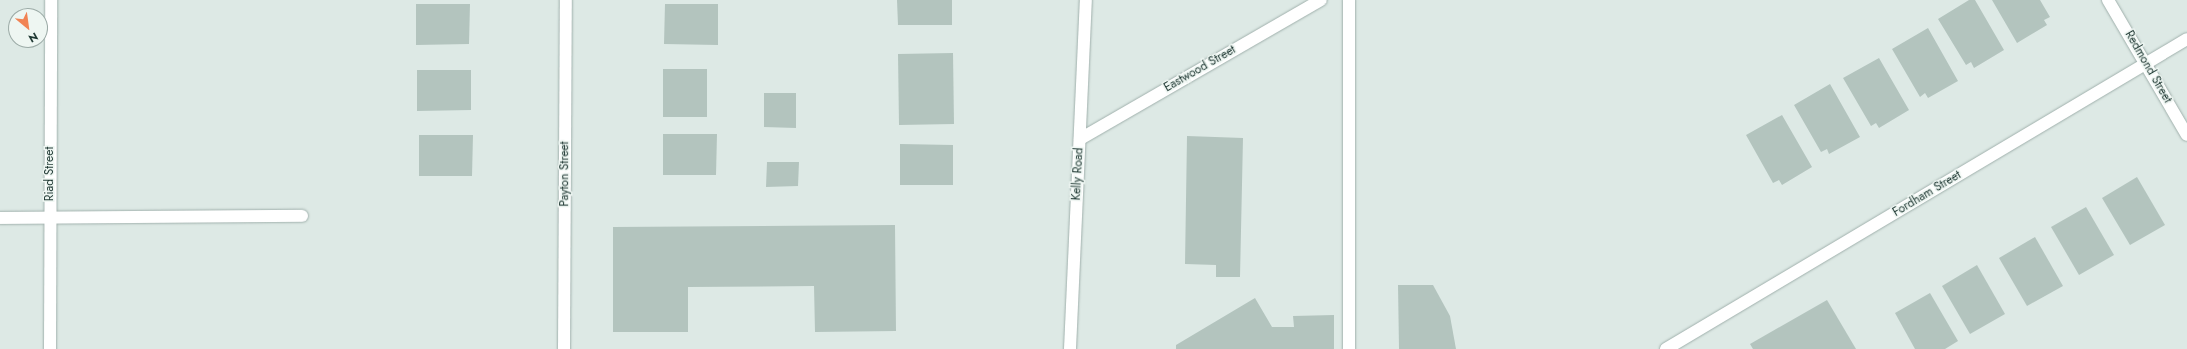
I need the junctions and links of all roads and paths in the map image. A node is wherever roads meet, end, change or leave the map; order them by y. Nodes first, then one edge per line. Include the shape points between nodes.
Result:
1 (51, 0) edge
2 (566, 0) edge
3 (1086, 0) edge
4 (1321, 0) edge
5 (1349, 0) edge
6 (2108, 0) edge
7 (2187, 39) edge
8 (2145, 63) junction
9 (2187, 135) edge
10 (1080, 139) junction
11 (302, 216) dead end
12 (0, 218) edge
13 (50, 219) junction
14 (50, 349) edge
15 (564, 349) edge
16 (1070, 349) edge
17 (1349, 349) edge
18 (1666, 349) edge

1 - 13 street, Riad Street
2 - 15 street, Payton Street
3 - 10 street, Kelly Road
4 - 10 street, Eastwood Street
5 - 17 street
6 - 8 street, Redmond Street
7 - 8 street, Fordham Street
8 - 9 street, Redmond Street
8 - 18 street, Fordham Street
10 - 16 street, Kelly Road
11 - 13 street
12 - 13 street
13 - 14 street, Riad Street

